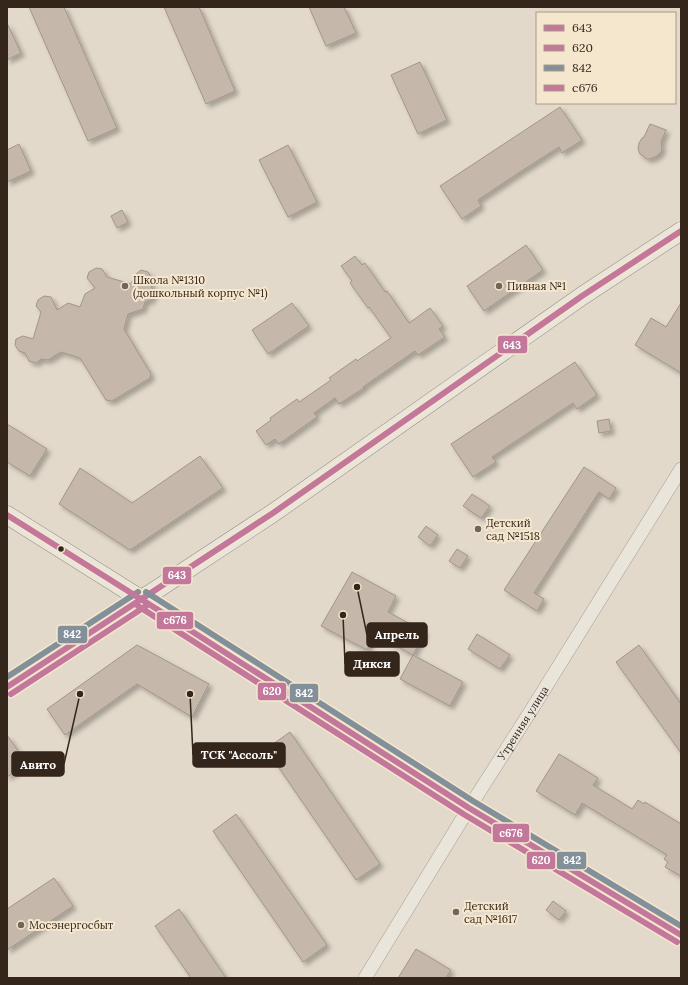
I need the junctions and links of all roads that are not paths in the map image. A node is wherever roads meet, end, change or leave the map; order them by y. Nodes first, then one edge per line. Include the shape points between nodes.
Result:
1 (681, 231) edge
2 (681, 469) edge
3 (7, 515) edge
4 (142, 599) junction
5 (7, 687) edge
6 (469, 808) junction
7 (681, 935) edge
8 (365, 978) edge

1 - 4 main road via 582,296 273,513
2 - 6 street, Утренняя улица
3 - 4 main road
4 - 5 main road
4 - 6 main road
6 - 7 main road
6 - 8 street, Утренняя улица

